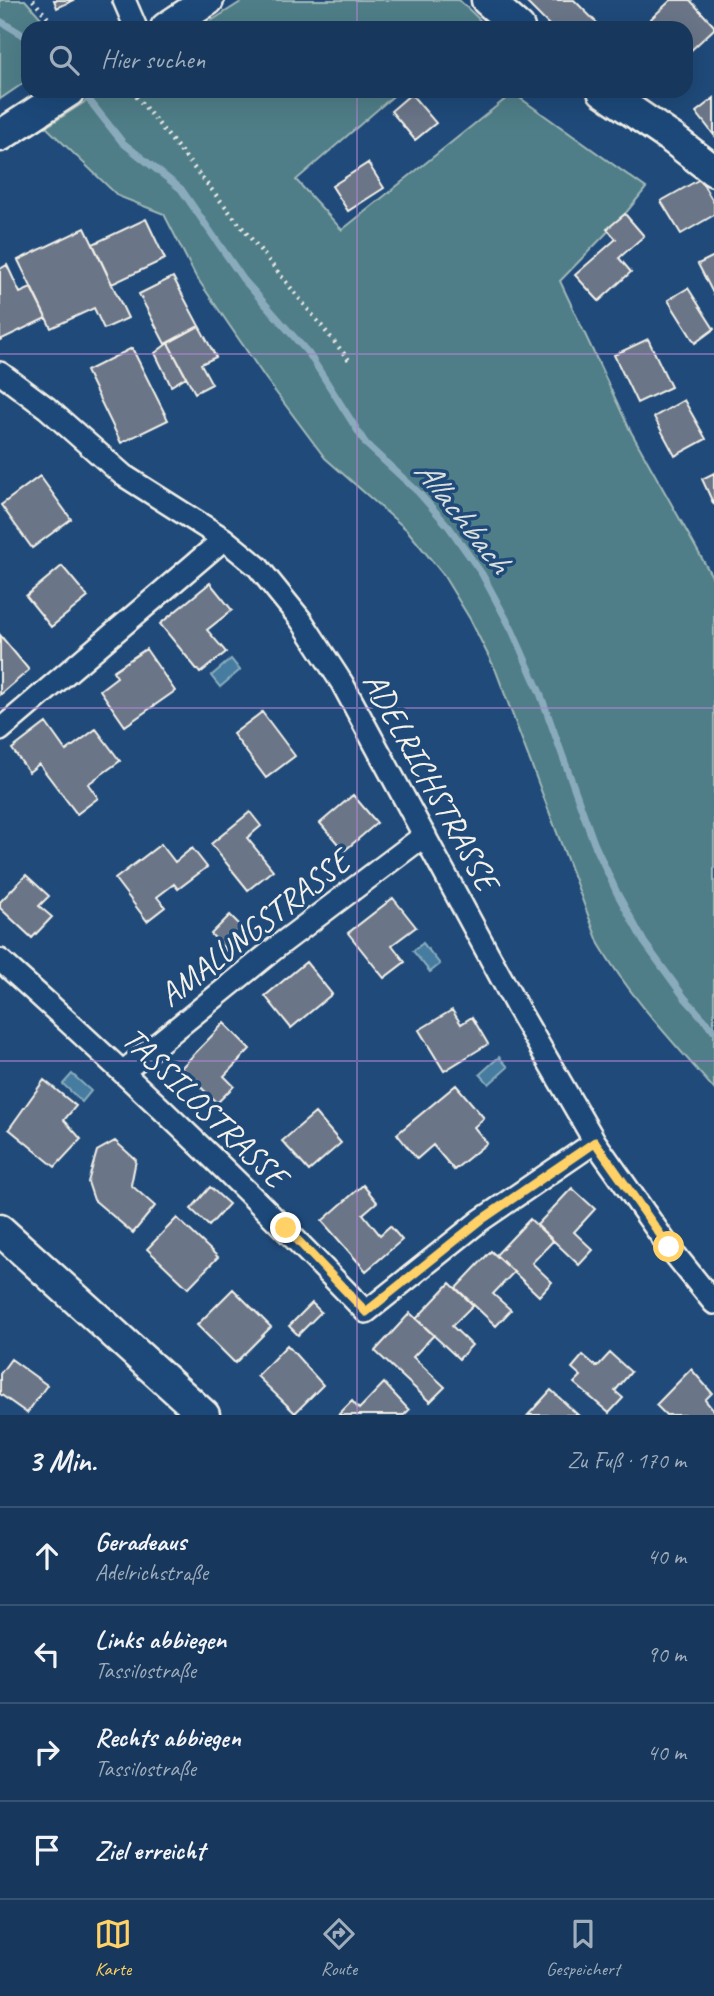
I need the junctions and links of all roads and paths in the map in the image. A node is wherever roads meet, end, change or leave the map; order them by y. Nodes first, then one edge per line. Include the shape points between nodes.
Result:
1 (33, 0) edge
2 (124, 0) edge
3 (208, 0) edge
4 (487, 0) edge
5 (50, 21) edge
6 (133, 21) edge
7 (176, 21) edge
8 (511, 21) edge
9 (58, 98) edge
10 (138, 98) edge
11 (613, 98) edge
12 (0, 136) edge
13 (714, 170) edge
14 (349, 360) dead end
15 (0, 373) edge
16 (225, 538) junction
17 (0, 730) edge
18 (425, 835) junction
19 (0, 960) edge
20 (124, 1071) junction
21 (595, 1142) junction
22 (0, 1230) edge
23 (714, 1303) edge
24 (204, 1415) edge

1 - 5 path
2 - 6 street
3 - 7 street
4 - 8 street
9 - 12 street
10 - 14 path
11 - 13 street
15 - 16 street, ADELRICHSTRASSE via 123,475
16 - 17 street
16 - 18 street, ADELRICHSTRASSE via 258,567 301,620 342,683
18 - 20 street, AMALUNGSTRASSE
18 - 21 street, ADELRICHSTRASSE
19 - 20 street, TASSILOSTRASSE
20 - 21 street, TASSILOSTRASSE via 366,1312 481,1220
21 - 23 street, ADELRICHSTRASSE
22 - 24 street

